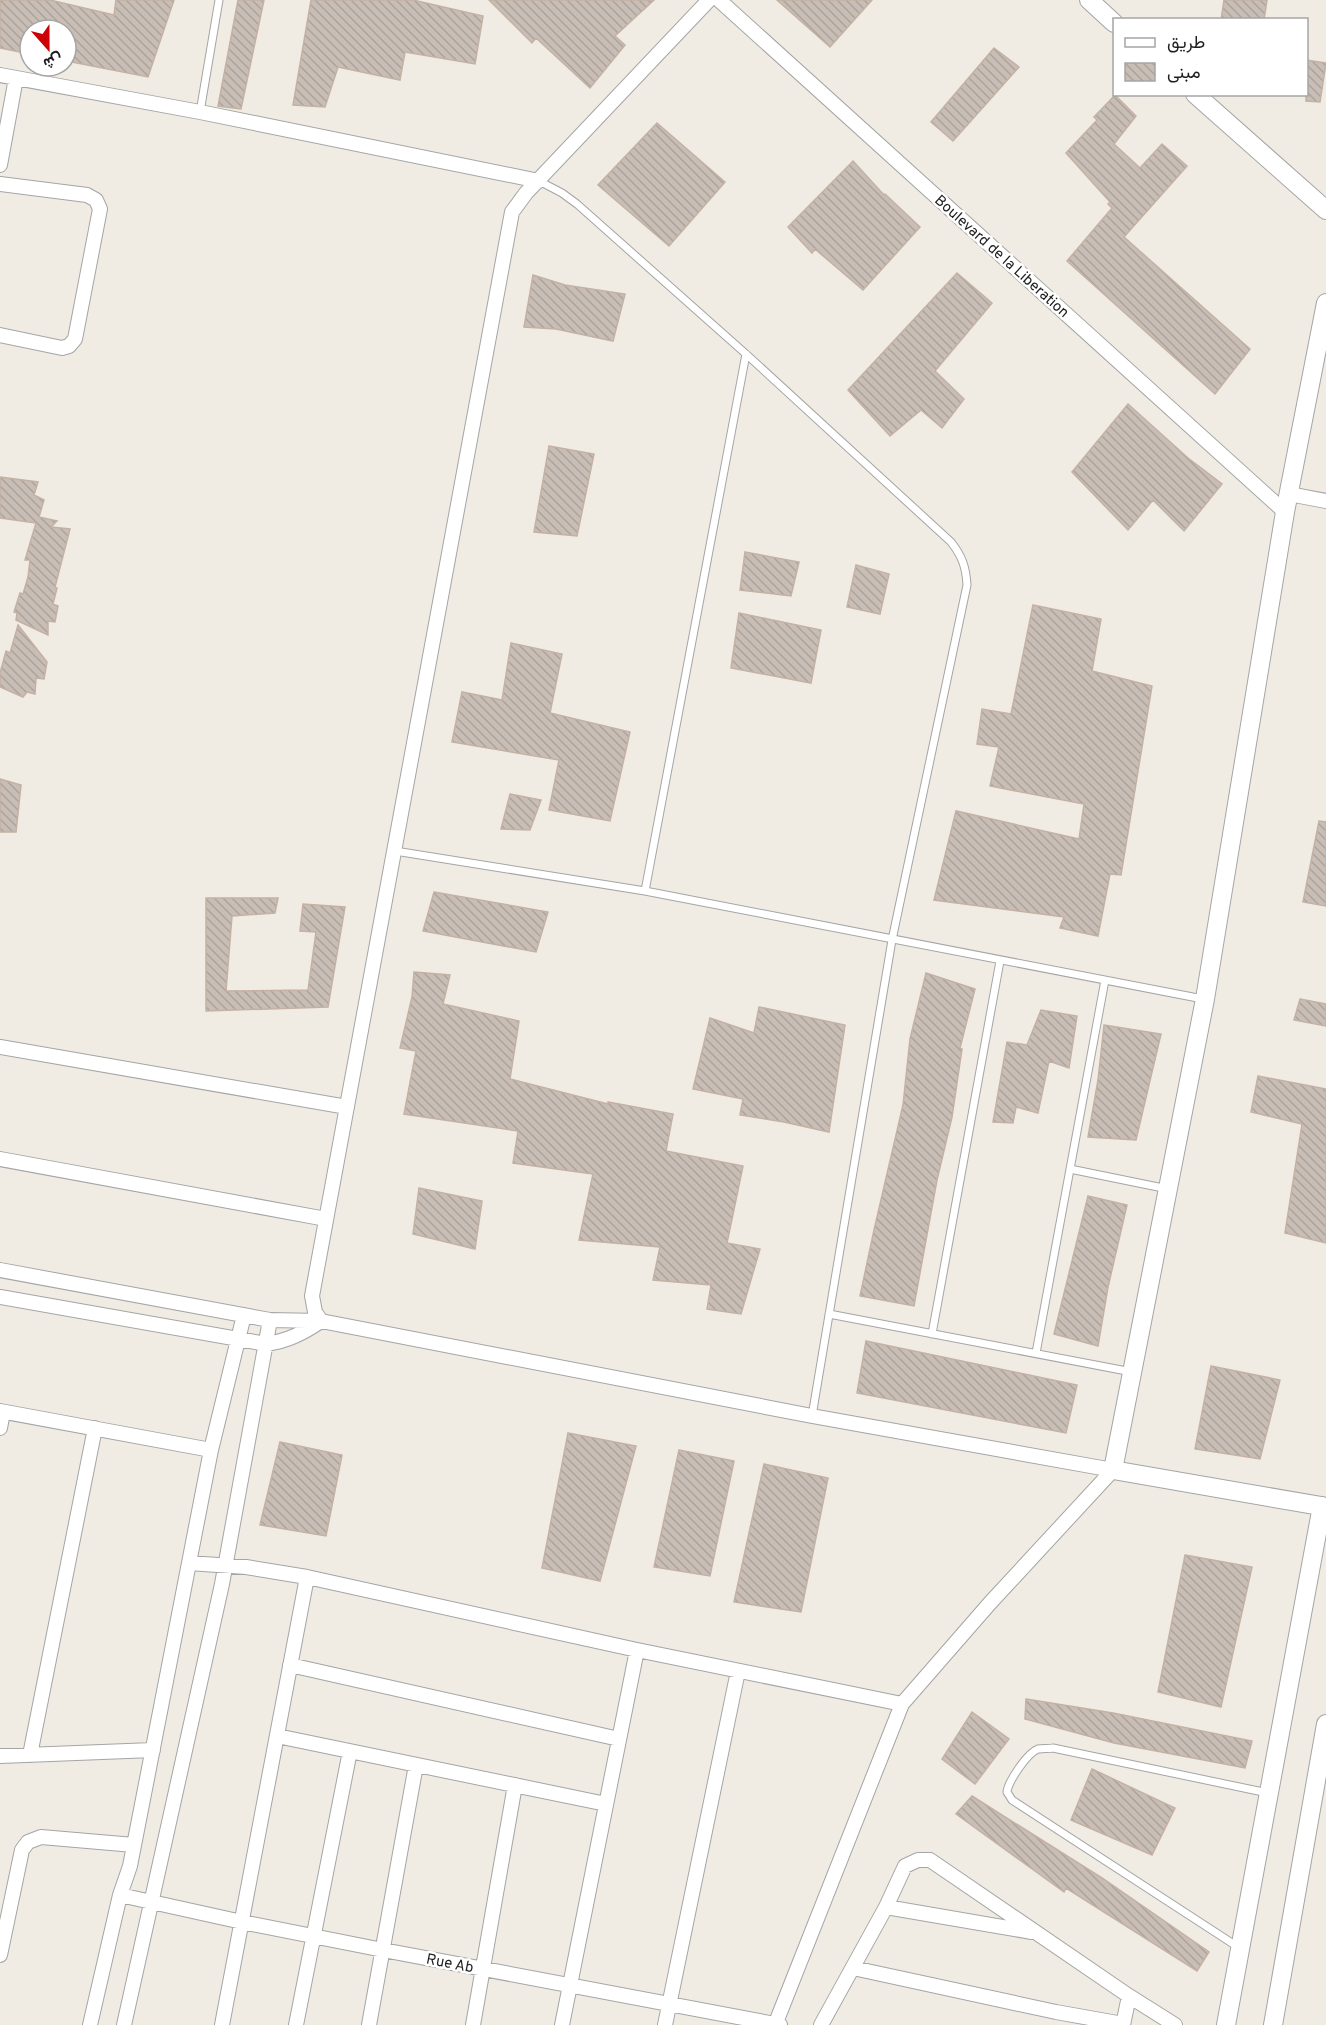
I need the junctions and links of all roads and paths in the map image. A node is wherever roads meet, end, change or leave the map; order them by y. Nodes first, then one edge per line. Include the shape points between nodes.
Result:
1 (219, 0) edge
2 (709, 0) edge
3 (719, 0) edge
4 (1089, 0) edge
5 (1113, 22) edge
6 (0, 75) edge
7 (16, 78) junction
8 (1197, 96) edge
9 (200, 112) junction
10 (0, 165) edge
11 (539, 181) junction
12 (0, 183) edge
13 (1326, 210) edge
14 (1326, 303) edge
15 (0, 335) edge
16 (746, 354) junction
17 (1326, 501) edge
18 (1287, 503) junction
19 (395, 851) junction
20 (645, 891) junction
21 (892, 940) junction
22 (1000, 961) junction
23 (1105, 980) junction
24 (1205, 999) junction
25 (0, 1047) edge
26 (347, 1107) junction
27 (0, 1159) edge
28 (1070, 1169) junction
29 (1168, 1189) junction
30 (326, 1219) junction
31 (0, 1270) edge
32 (0, 1297) edge
33 (829, 1314) junction
34 (244, 1316) junction
35 (270, 1320) junction
36 (321, 1321) junction
37 (932, 1334) junction
38 (238, 1341) junction
39 (266, 1344) junction
40 (1036, 1353) junction
41 (1132, 1372) junction
42 (2, 1411) edge
43 (812, 1416) junction
44 (0, 1428) edge
45 (94, 1428) junction
46 (211, 1450) junction
47 (1113, 1470) junction
48 (1324, 1506) edge
49 (189, 1563) junction
50 (225, 1565) junction
51 (307, 1576) junction
52 (637, 1650) junction
53 (290, 1665) junction
54 (738, 1671) junction
55 (902, 1704) junction
56 (1326, 1724) edge
57 (277, 1736) junction
58 (619, 1739) junction
59 (153, 1750) junction
60 (350, 1751) junction
61 (30, 1755) junction
62 (0, 1756) edge
63 (417, 1765) junction
64 (515, 1785) junction
65 (1269, 1794) junction
66 (606, 1804) junction
67 (134, 1845) junction
68 (120, 1895) junction
69 (152, 1903) junction
70 (886, 1907) junction
71 (242, 1922) junction
72 (1036, 1933) junction
73 (314, 1936) junction
74 (1240, 1949) junction
75 (383, 1950) junction
76 (0, 1955) edge
77 (853, 1968) junction
78 (484, 1970) junction
79 (570, 1987) junction
80 (1129, 1996) junction
81 (670, 2003) junction
82 (1054, 2018) edge
83 (90, 2025) edge
84 (124, 2025) edge
85 (222, 2025) edge
86 (296, 2025) edge
87 (369, 2025) edge
88 (473, 2025) edge
89 (562, 2025) edge
90 (665, 2025) edge
91 (777, 2025) edge
92 (821, 2025) edge
93 (1123, 2025) edge
94 (1175, 2025) edge
95 (1226, 2025) edge
96 (1273, 2025) edge

1 - 9 lane
2 - 11 street
3 - 18 street, Boulevard de la Liberation
4 - 5 street
6 - 7 street
7 - 9 street
7 - 10 street
8 - 13 street
9 - 11 street
11 - 16 lane via 577,204
11 - 19 street via 512,212
12 - 15 street via 87,195 96,200 100,209 75,339 62,348
14 - 18 street
16 - 20 lane
16 - 21 lane via 951,542 965,566 967,585
17 - 18 street
18 - 24 street
19 - 20 lane
19 - 26 street
20 - 21 lane
21 - 22 lane
21 - 33 lane
22 - 23 lane
22 - 37 lane
23 - 24 lane
23 - 28 lane
24 - 29 street
25 - 26 street
26 - 30 street
27 - 30 street
28 - 29 lane
28 - 40 lane
29 - 41 street
30 - 36 street via 312,1296
31 - 34 street
32 - 38 street
33 - 37 lane
33 - 43 lane
34 - 35 street
34 - 38 street
35 - 36 street
35 - 39 street
36 - 39 street via 285,1341
36 - 43 street
37 - 40 lane
38 - 39 street
38 - 46 street
39 - 50 street
40 - 41 lane
41 - 47 street
42 - 44 street
42 - 45 street
43 - 47 street
45 - 46 street
45 - 61 street
46 - 49 street
47 - 48 street
47 - 55 street
48 - 65 street
49 - 50 street
49 - 59 street
50 - 51 street
50 - 69 street
51 - 52 street
51 - 53 street
52 - 54 street
52 - 58 street
53 - 57 street
53 - 58 street
54 - 55 street
54 - 81 street
55 - 91 street
56 - 96 street
57 - 60 street
57 - 71 street
58 - 66 street
59 - 61 street
59 - 67 street
60 - 63 street
60 - 73 street
61 - 62 street
63 - 64 street
63 - 75 street
64 - 66 street
64 - 78 street
65 - 74 street
65 - 74 lane via 1053,1748 1031,1754 1008,1784 1012,1800
66 - 79 street
67 - 68 street
67 - 76 street via 41,1837 28,1842 22,1850
68 - 69 street, Rue Ab
68 - 83 street
69 - 71 street, Rue Ab
69 - 84 street
70 - 72 street
70 - 72 street via 905,1866 930,1860
70 - 77 street
71 - 73 street, Rue Ab
71 - 85 street
72 - 80 street
73 - 75 street, Rue Ab
73 - 86 street
74 - 95 street
75 - 78 street, Rue Ab
75 - 87 street
77 - 82 street
77 - 92 street
78 - 79 street, Rue Ab
78 - 88 street
79 - 81 street, Rue Ab
79 - 89 street
80 - 93 street
80 - 94 street
81 - 90 street
81 - 91 street, Rue Ab
82 - 93 street

